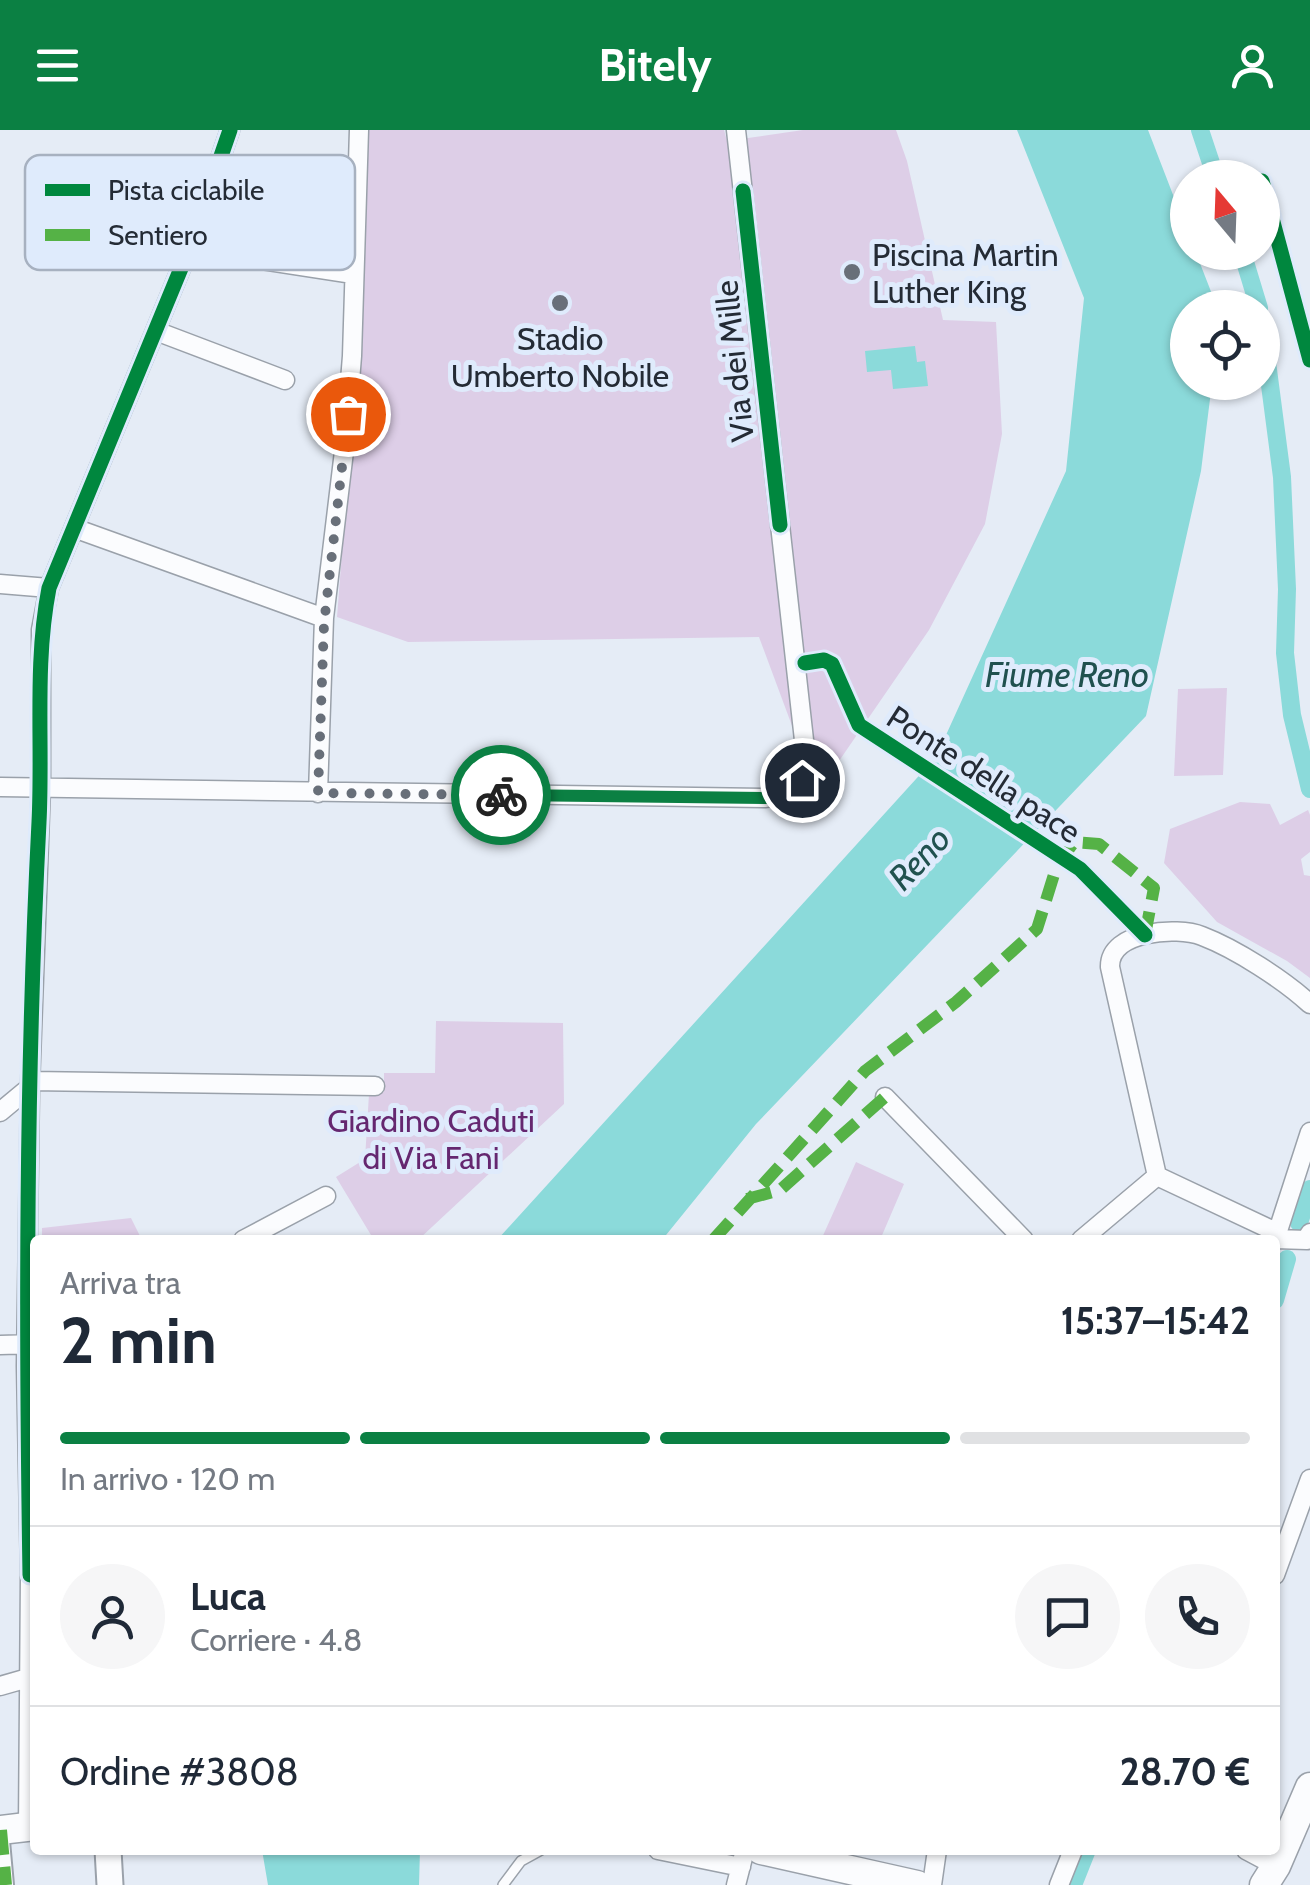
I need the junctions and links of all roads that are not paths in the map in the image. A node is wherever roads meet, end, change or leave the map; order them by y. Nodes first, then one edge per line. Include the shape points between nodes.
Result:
1 (230, 130) edge
2 (359, 130) edge
3 (736, 130) edge
4 (221, 155) edge
5 (355, 212) edge
6 (180, 270) edge
7 (326, 270) edge
8 (352, 270) edge
9 (352, 274) junction
10 (156, 330) junction
11 (286, 380) dead end
12 (74, 528) junction
13 (0, 584) edge
14 (48, 588) junction
15 (324, 618) junction
16 (0, 787) edge
17 (40, 787) junction
18 (318, 793) junction
19 (1310, 1004) edge
20 (30, 1084) junction
21 (375, 1086) dead end
22 (885, 1097) dead end
23 (0, 1112) edge
24 (1310, 1132) edge
25 (1157, 1176) junction
26 (326, 1196) dead end
27 (1310, 1232) edge
28 (31, 1235) edge
29 (252, 1235) edge
30 (1019, 1235) edge
31 (1087, 1235) edge
32 (1271, 1235) edge
33 (1276, 1235) edge
34 (1280, 1237) edge
35 (30, 1344) edge
36 (0, 1345) edge
37 (1310, 1479) edge
38 (1280, 1561) edge
39 (30, 1677) edge
40 (0, 1686) edge
41 (30, 1695) edge
42 (1310, 1788) edge
43 (16, 1828) edge
44 (1280, 1854) edge
45 (108, 1855) edge
46 (531, 1855) edge
47 (692, 1855) edge
48 (936, 1855) edge
49 (1071, 1855) edge
50 (1251, 1855) edge
51 (746, 1863) edge
52 (1270, 1876) edge
53 (904, 1884) edge
54 (6, 1885) edge
55 (110, 1885) edge
56 (502, 1885) edge
57 (932, 1885) edge
58 (1058, 1885) edge

1 - 4 street
2 - 5 street
3 - 18 street, Via dei Mille via 806,759 802,780 784,796
6 - 10 street
7 - 9 street
8 - 9 street
9 - 15 street via 346,443
10 - 11 street
10 - 12 street
12 - 14 street
12 - 15 street
13 - 14 street
14 - 17 street via 40,630
15 - 18 street
16 - 17 street, Via dei Mille
17 - 18 street, Via dei Mille
17 - 20 street
19 - 25 street via 1200,934 1121,942 1110,967
20 - 21 street
20 - 23 street
20 - 28 street
22 - 30 street
24 - 33 street
25 - 31 street
25 - 32 street
26 - 29 street
27 - 34 street via 1307,1240
35 - 36 street
37 - 38 street
39 - 40 street
41 - 43 street
42 - 44 main road
43 - 54 street
45 - 55 main road
46 - 56 lane
47 - 51 street
48 - 57 street
49 - 58 street
50 - 52 street
51 - 53 main road

